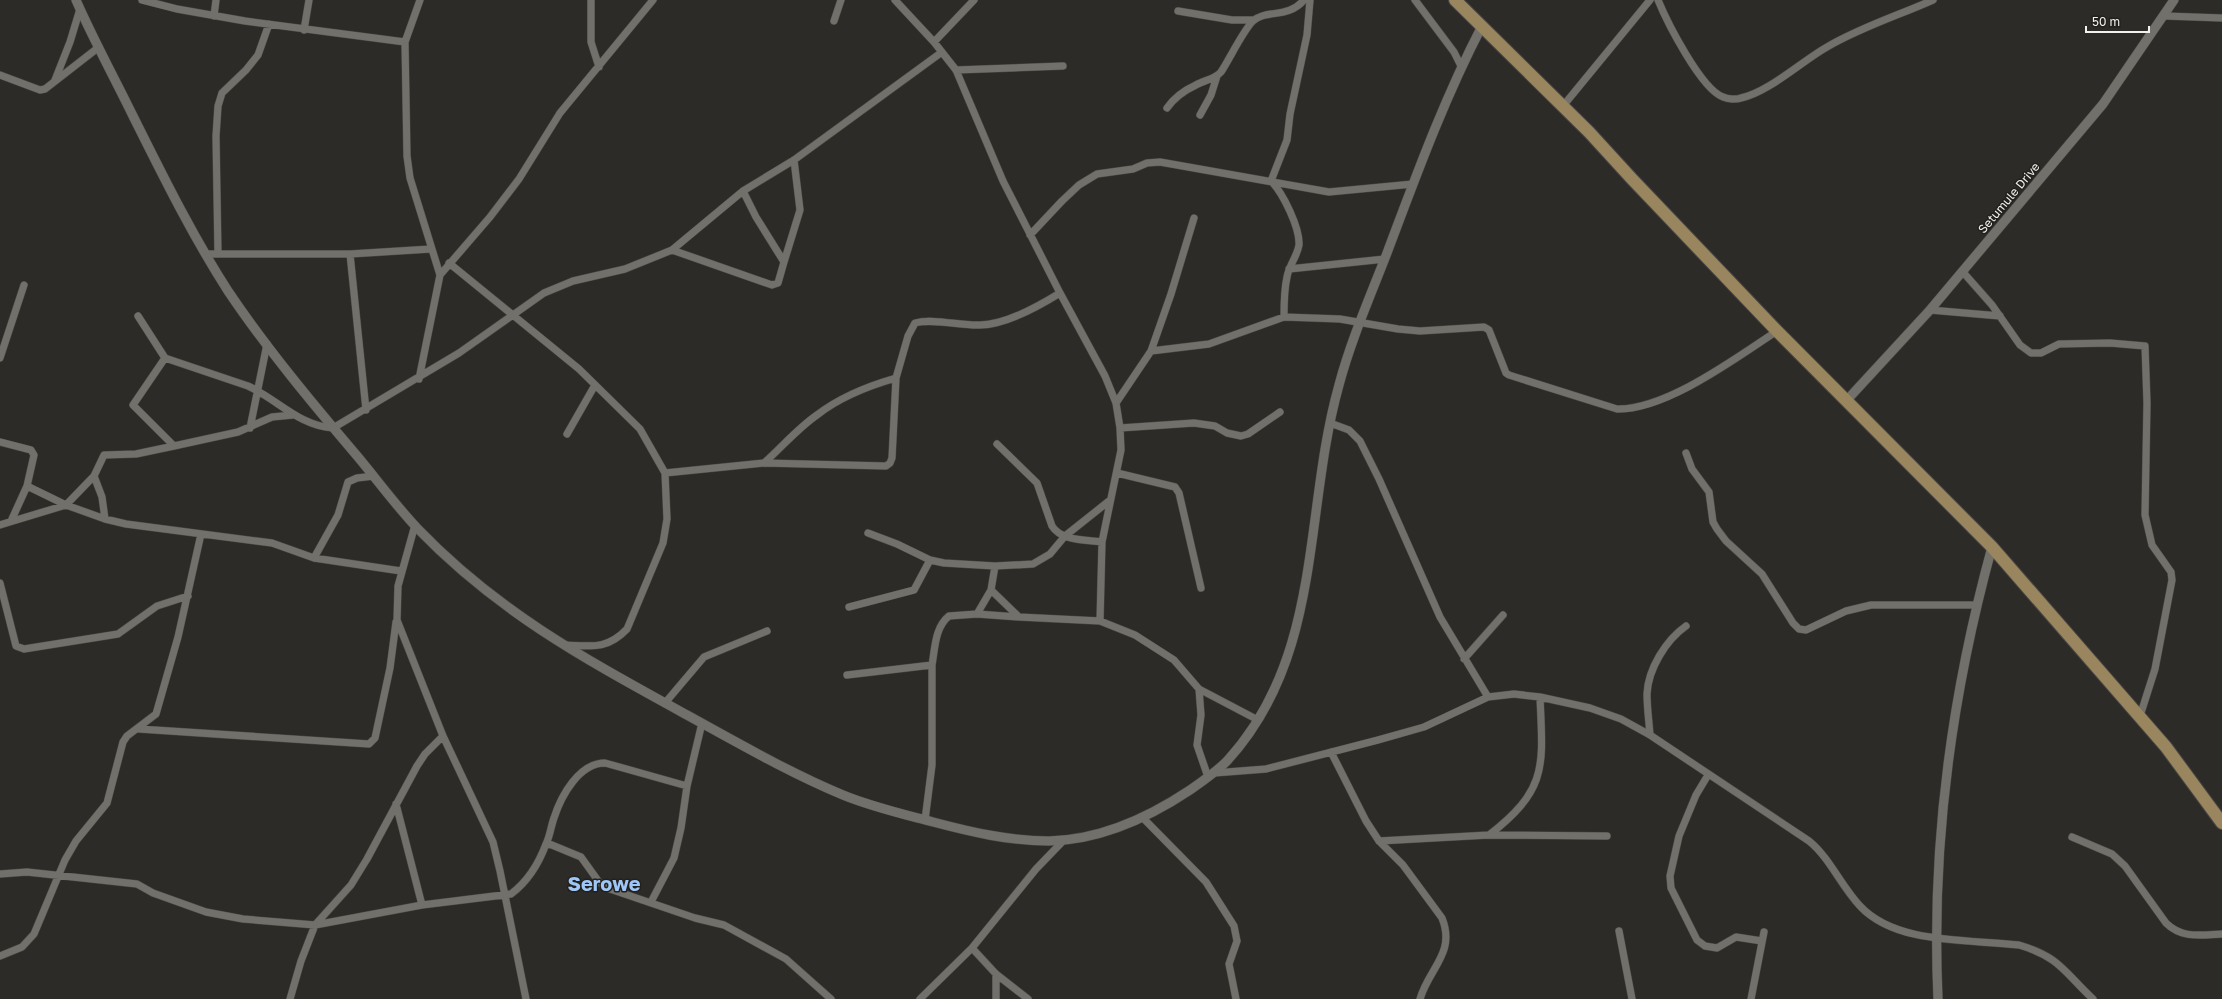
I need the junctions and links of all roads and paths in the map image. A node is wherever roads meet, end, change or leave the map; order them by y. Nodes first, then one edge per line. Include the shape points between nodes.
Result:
1 (142, 0) edge
2 (216, 0) edge
3 (308, 0) edge
4 (420, 0) edge
5 (590, 0) edge
6 (653, 0) edge
7 (841, 0) edge
8 (895, 0) edge
9 (974, 0) edge
10 (1304, 0) edge
11 (1310, 0) edge
12 (1415, 0) edge
13 (1455, 0) edge
14 (1650, 0) edge
15 (1658, 0) edge
16 (1933, 0) edge
17 (2174, 0) edge
18 (78, 4) edge
19 (1178, 11) dead end
20 (214, 16) junction
21 (2165, 16) junction
22 (2222, 18) edge
23 (1253, 20) junction
24 (834, 21) dead end
25 (269, 24) junction
26 (1482, 26) junction
27 (304, 30) junction
28 (405, 42) junction
29 (934, 42) junction
30 (99, 47) junction
31 (942, 52) junction
32 (1063, 66) dead end
33 (1462, 66) junction
34 (599, 67) junction
35 (956, 70) junction
36 (0, 76) edge
37 (1217, 76) junction
38 (55, 80) junction
39 (1563, 106) junction
40 (1167, 108) dead end
41 (1200, 115) dead end
42 (794, 160) junction
43 (1271, 181) junction
44 (1413, 184) junction
45 (743, 191) junction
46 (1194, 218) dead end
47 (1030, 235) junction
48 (431, 248) junction
49 (672, 250) junction
50 (205, 254) junction
51 (218, 254) junction
52 (350, 254) junction
53 (1385, 259) junction
54 (784, 262) junction
55 (449, 263) junction
56 (1289, 269) junction
57 (1962, 271) junction
58 (440, 275) junction
59 (24, 285) dead end
60 (1060, 293) junction
61 (1930, 310) junction
62 (513, 314) junction
63 (138, 316) dead end
64 (1284, 316) junction
65 (2000, 316) junction
66 (1359, 323) junction
67 (1777, 331) junction
68 (266, 344) junction
69 (1151, 351) junction
70 (0, 358) edge
71 (164, 358) junction
72 (896, 378) junction
73 (419, 379) junction
74 (595, 385) junction
75 (259, 391) junction
76 (1847, 400) junction
77 (1116, 402) junction
78 (366, 410) junction
79 (1280, 412) dead end
80 (293, 415) junction
81 (1330, 423) junction
82 (250, 428) junction
83 (333, 428) junction
84 (1120, 428) junction
85 (566, 434) dead end
86 (0, 442) edge
87 (997, 444) dead end
88 (174, 446) junction
89 (1686, 453) dead end
90 (764, 463) junction
91 (664, 473) junction
92 (1116, 473) junction
93 (94, 476) junction
94 (374, 476) junction
95 (27, 486) junction
96 (1109, 501) junction
97 (66, 505) junction
98 (12, 520) junction
99 (105, 520) junction
100 (0, 524) edge
101 (414, 525) junction
102 (868, 533) dead end
103 (201, 534) junction
104 (1065, 536) junction
105 (1102, 542) junction
106 (1992, 547) junction
107 (314, 558) junction
108 (930, 560) junction
109 (994, 566) junction
110 (401, 571) junction
111 (0, 583) edge
112 (1201, 588) dead end
113 (991, 590) junction
114 (188, 596) junction
115 (1976, 604) junction
116 (849, 607) dead end
117 (977, 614) junction
118 (1503, 615) dead end
119 (1019, 617) junction
120 (397, 620) junction
121 (1100, 621) junction
122 (1686, 626) dead end
123 (767, 631) dead end
124 (561, 645) junction
125 (1464, 659) junction
126 (932, 665) junction
127 (847, 675) dead end
128 (1199, 689) junction
129 (1488, 697) junction
130 (1540, 697) junction
131 (665, 703) junction
132 (2140, 716) junction
133 (1258, 720) junction
134 (702, 723) junction
135 (138, 729) junction
136 (1650, 735) junction
137 (443, 736) junction
138 (1331, 752) junction
139 (1211, 775) junction
140 (1708, 775) junction
141 (687, 786) junction
142 (396, 804) junction
143 (1143, 818) junction
144 (925, 820) junction
145 (2222, 823) edge
146 (1489, 835) junction
147 (1607, 836) dead end
148 (2072, 837) dead end
149 (1064, 840) junction
150 (1379, 841) junction
151 (547, 843) junction
152 (0, 874) edge
153 (58, 876) junction
154 (505, 896) junction
155 (651, 902) junction
156 (422, 905) junction
157 (315, 925) junction
158 (1619, 931) dead end
159 (1764, 932) dead end
160 (2222, 934) edge
161 (1936, 938) junction
162 (1762, 942) junction
163 (972, 948) junction
164 (0, 956) edge
165 (996, 974) junction
166 (290, 999) edge
167 (526, 999) edge
168 (831, 999) edge
169 (920, 999) edge
170 (996, 999) edge
171 (1028, 999) edge
172 (1236, 999) edge
173 (1420, 999) edge
174 (1632, 999) edge
175 (1752, 999) edge
176 (1938, 999) edge
177 (2093, 999) edge

1 - 20 street
2 - 20 street
3 - 27 street
4 - 28 street
5 - 34 street via 591,42
6 - 34 street
7 - 24 street
8 - 29 street
9 - 29 street
10 - 23 street via 1288,12
11 - 43 street via 1307,35 1288,123 1287,140
12 - 33 street
13 - 26 main road
14 - 39 street
15 - 16 street via 1706,85 1722,97 1735,99 1771,84 1846,37
17 - 21 street, Setumule Drive
18 - 30 street
18 - 38 street via 70,42
19 - 23 street via 1232,20
20 - 25 street
21 - 22 street
21 - 57 street, Setumule Drive via 2103,104
23 - 37 street
25 - 27 street
25 - 51 street via 258,55 222,93 218,106
26 - 33 street
26 - 39 main road
27 - 28 street
28 - 48 street via 407,156 410,178
29 - 31 street
30 - 38 street
30 - 50 street via 187,224
31 - 35 street
31 - 42 street
32 - 35 street
33 - 44 street
34 - 55 street via 560,113 519,179 490,217
35 - 47 street via 1003,181
36 - 38 street via 40,90 46,89
37 - 40 street via 1190,89
37 - 41 street via 1211,95
39 - 67 main road
42 - 45 street
42 - 54 street via 800,210
43 - 44 street via 1329,192
43 - 47 street via 1160,162 1102,173 1079,185
43 - 56 street via 1282,196 1297,231 1299,244
44 - 53 street
45 - 49 street
45 - 54 street
46 - 69 street
47 - 60 street
48 - 52 street
48 - 58 street
49 - 54 street via 772,285 778,283
49 - 62 street via 625,270 557,286
50 - 51 street
50 - 68 street
51 - 52 street
52 - 78 street
53 - 56 street
53 - 66 street
55 - 58 street
55 - 62 street
56 - 64 street via 1285,285
57 - 61 street, Setumule Drive
57 - 65 street
58 - 73 street
59 - 70 street
60 - 72 street via 997,323 915,323 908,336
60 - 77 street via 1102,369
61 - 65 street
61 - 76 street, Setumule Drive
62 - 73 street
62 - 74 street
63 - 71 street
64 - 66 street via 1317,317
64 - 69 street via 1209,344
65 - 132 street via 2020,345 2031,353 2041,353 2060,344 2110,343 2145,346 2145,515 2152,546 2171,572 2172,580 2155,669
66 - 67 street via 1420,331 1484,327 1489,330 1509,375 1605,407 1623,409 1650,403 1712,374
66 - 81 street via 1340,380
67 - 76 main road
68 - 75 street
68 - 83 street
69 - 77 street
71 - 75 street
71 - 88 street via 134,405
72 - 90 street via 866,388 832,404
72 - 90 street via 892,458 886,466
73 - 78 street
74 - 85 street
74 - 91 street via 640,429
75 - 80 street
75 - 82 street
76 - 106 main road
77 - 84 street
78 - 83 street
79 - 84 street via 1241,436 1227,433 1214,426 1194,423
80 - 82 street via 272,417
80 - 83 street via 314,424
81 - 125 street via 1349,430 1360,441 1440,616
81 - 133 street via 1303,606 1289,656 1269,702
82 - 88 street
83 - 94 street
84 - 92 street via 1121,450
86 - 95 street via 31,450 34,455
87 - 104 street via 1038,483 1052,526 1056,532
88 - 93 street via 136,454 104,455
89 - 115 street via 1692,468 1709,492 1713,522 1717,529 1726,541 1762,574 1793,623 1799,628 1806,630 1846,611 1864,606
90 - 91 street
91 - 124 street via 666,532 627,628 608,644
92 - 96 street
92 - 112 street via 1175,487 1179,493
93 - 97 street
93 - 99 street via 102,497
94 - 101 street
94 - 107 street via 348,482 338,515
95 - 97 street
95 - 98 street
96 - 104 street
96 - 105 street
97 - 98 street
97 - 99 street
98 - 100 street
99 - 103 street
101 - 110 street
101 - 124 street via 499,602
102 - 108 street
103 - 107 street via 272,542
103 - 114 street
104 - 105 street
104 - 109 street via 1050,554 1034,564
105 - 121 street
106 - 115 street
106 - 132 main road
107 - 110 street
108 - 109 street
108 - 116 street via 914,590
109 - 113 street
110 - 120 street via 396,601
111 - 114 street via 16,646 24,650 118,634 157,606
113 - 117 street
113 - 119 street
114 - 135 street via 156,714
115 - 161 street via 1947,774
117 - 119 street
117 - 126 street via 954,614 946,618 938,631
118 - 125 street
119 - 121 street
120 - 135 street via 390,668 374,738 369,744
120 - 137 street
121 - 128 street via 1153,645 1174,660
122 - 136 street via 1673,636 1649,680 1647,694
123 - 131 street via 704,657
124 - 131 street
125 - 129 street
126 - 127 street
126 - 144 street via 932,765
128 - 133 street
128 - 139 street via 1200,715 1196,745
129 - 130 street via 1514,694
129 - 138 street via 1424,726
130 - 136 street via 1590,708 1621,719
130 - 146 street via 1541,752 1536,784 1527,800 1511,818
131 - 134 street
132 - 145 main road
133 - 139 street via 1227,761
134 - 141 street
134 - 144 street via 843,795
135 - 153 street via 127,736 121,747 107,803 76,841
136 - 140 street
137 - 142 street via 425,754
137 - 154 street via 493,842
138 - 139 street via 1266,769
138 - 150 street
139 - 143 street
140 - 161 street via 1819,849 1860,906 1882,924 1909,934
140 - 162 street via 1696,795 1679,836 1670,876 1671,888 1697,940 1705,946 1717,948 1736,937
141 - 151 street via 605,763 593,764 579,775 564,797 554,817
141 - 155 street via 674,858
142 - 156 street
142 - 157 street via 351,884
143 - 149 street via 1107,831
143 - 172 street via 1206,882 1234,926 1237,941 1229,964
144 - 149 street via 996,836
146 - 147 street
146 - 150 street
148 - 160 street via 2112,854 2121,862 2174,931 2192,936
149 - 163 street via 1036,869
150 - 173 street via 1403,865 1445,925 1447,937 1444,953
151 - 154 street via 534,868 521,885
151 - 155 street via 581,857 602,885
152 - 153 street via 27,872
153 - 157 street via 137,884 153,893 206,912 243,919
153 - 164 street via 34,934 22,947
154 - 156 street
154 - 167 street
155 - 168 street via 695,918 724,925 786,959
156 - 157 street
157 - 166 street
158 - 174 street
159 - 162 street
161 - 176 street
161 - 177 street via 2019,945 2036,950 2053,959
162 - 175 street
163 - 165 street
163 - 169 street
165 - 170 street
165 - 171 street

